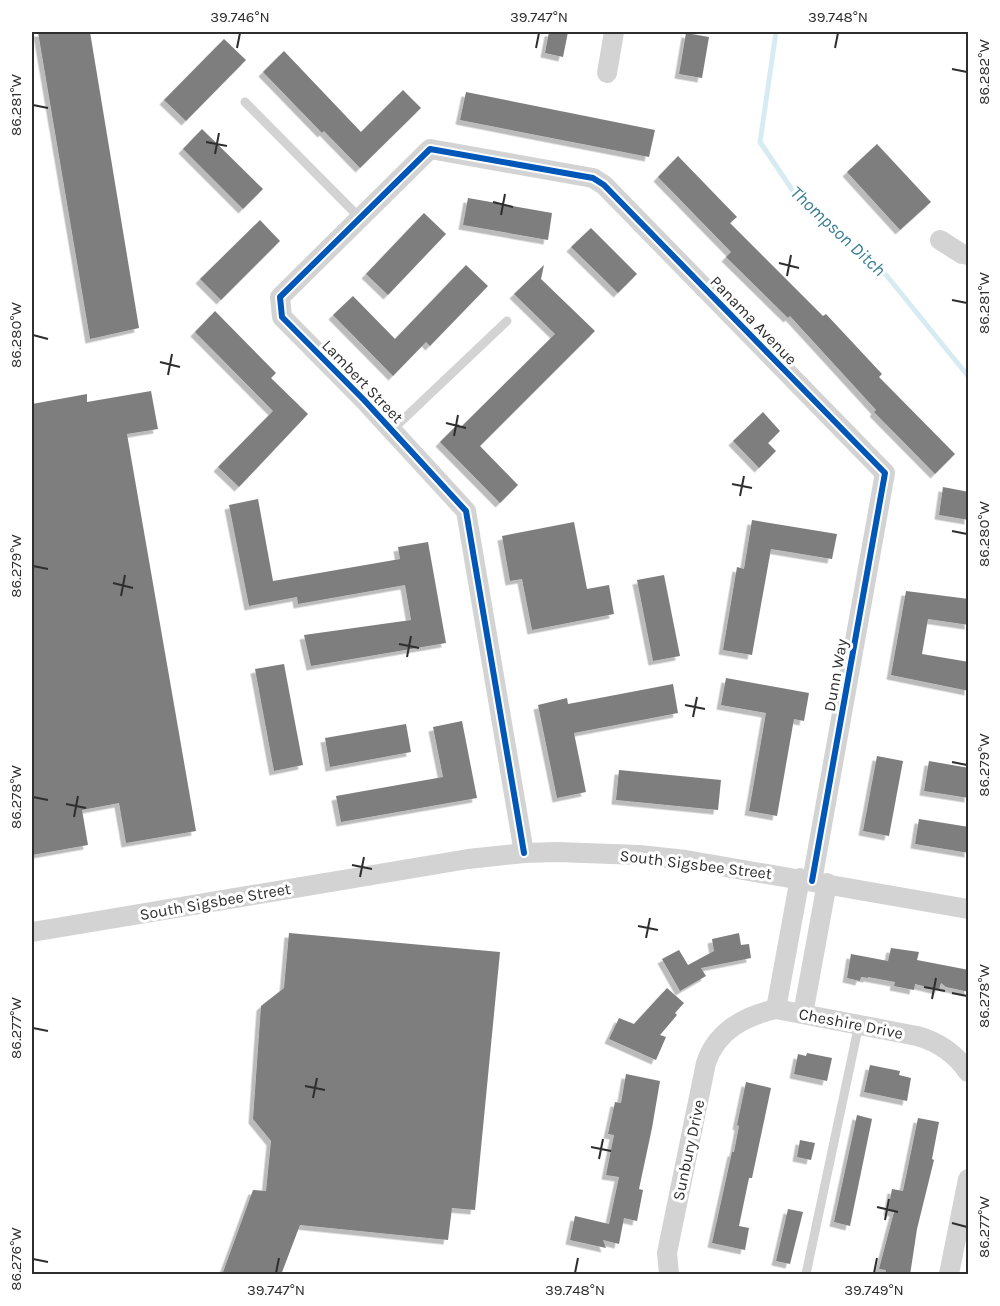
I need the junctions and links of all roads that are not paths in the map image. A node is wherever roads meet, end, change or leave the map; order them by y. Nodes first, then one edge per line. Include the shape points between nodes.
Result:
1 (614, 32) edge
2 (607, 74) dead end
3 (245, 102) dead end
4 (604, 185) joint
5 (360, 218) junction
6 (940, 240) dead end
7 (969, 255) edge
8 (507, 321) dead end
9 (392, 430) junction
10 (885, 473) joint
11 (524, 853) junction
12 (813, 881) junction
13 (969, 909) edge
14 (32, 932) edge
15 (776, 1009) junction
16 (803, 1014) junction
17 (859, 1024) junction
18 (726, 1032) joint
19 (969, 1072) edge
20 (969, 1179) edge
21 (669, 1275) edge
22 (806, 1275) edge
23 (949, 1275) edge

1 - 2 street
3 - 5 lane
4 - 5 street, Lambert Street via 593,178 430,149
4 - 10 street, Panama Avenue
5 - 9 street, Lambert Street via 280,297 282,317
6 - 7 street
8 - 9 lane
9 - 11 street, Lambert Street via 466,511
10 - 12 street, Dunn Way
11 - 12 street, South Sigsbee Street via 661,857
11 - 14 street, South Sigsbee Street via 403,868
12 - 13 street, South Sigsbee Street
12 - 15 street
12 - 16 street
15 - 16 street, Cheshire Drive
15 - 18 street, Cheshire Drive via 746,1018
16 - 17 street, Cheshire Drive
17 - 19 street, Cheshire Drive via 933,1041 956,1056
17 - 22 lane
18 - 21 street, Sunbury Drive via 706,1063 667,1253
20 - 23 street

